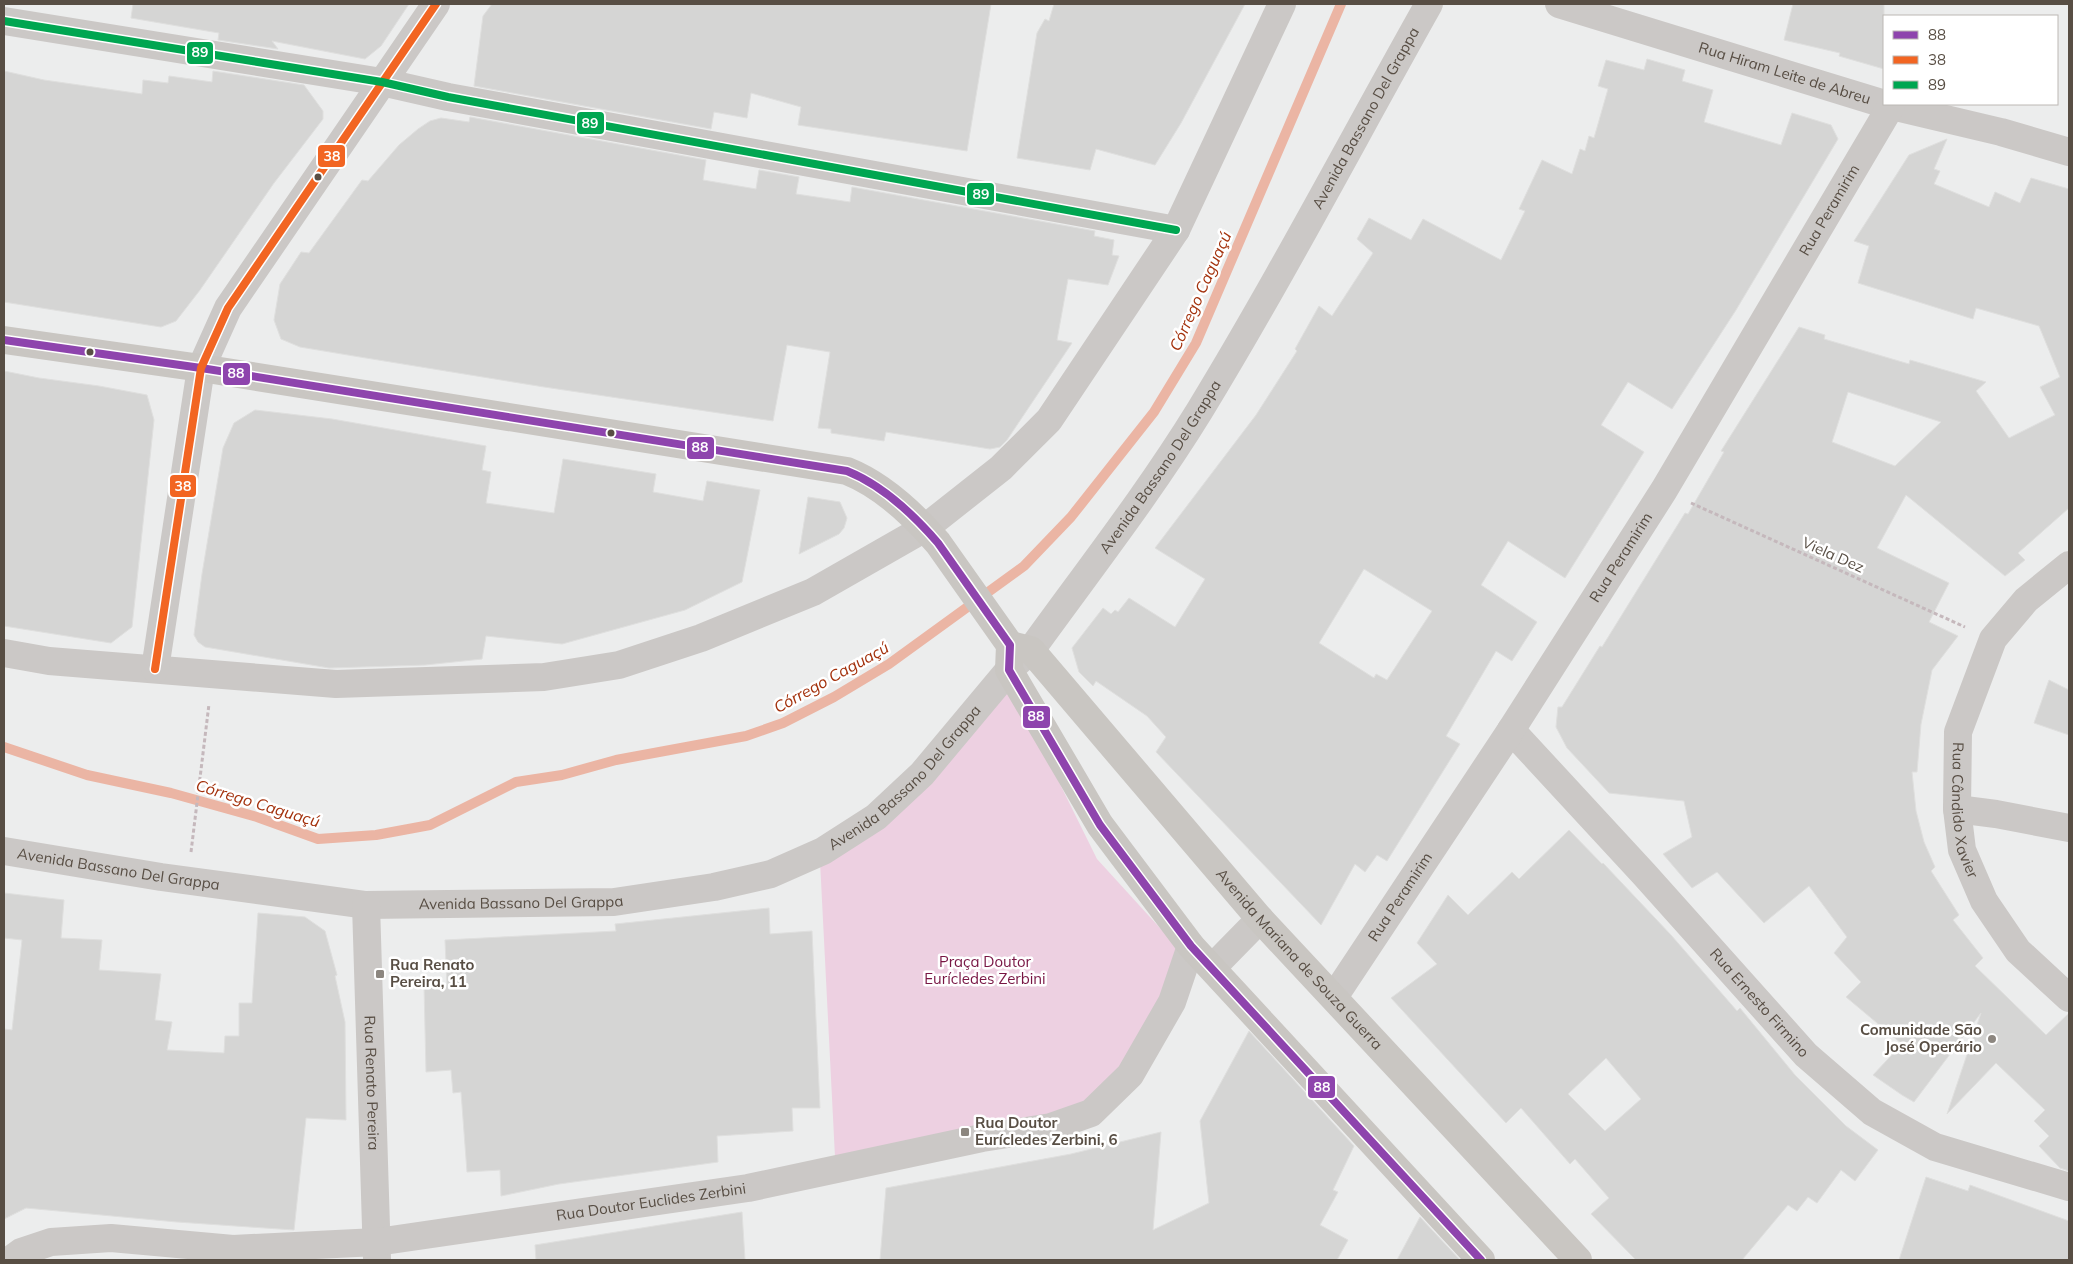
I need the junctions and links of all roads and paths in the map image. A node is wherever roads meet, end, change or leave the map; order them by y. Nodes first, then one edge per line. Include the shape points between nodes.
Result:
1 (436, 4) edge
2 (1282, 4) edge
3 (1429, 4) edge
4 (1559, 4) edge
5 (4, 21) edge
6 (382, 82) junction
7 (1883, 104) edge
8 (1888, 105) edge
9 (1891, 106) junction
10 (2069, 152) edge
11 (1176, 230) junction
12 (4, 340) edge
13 (201, 368) junction
14 (1664, 490) junction
15 (931, 536) junction
16 (2069, 565) edge
17 (1993, 639) junction
18 (4, 653) edge
19 (1017, 655) junction
20 (155, 669) junction
21 (1511, 730) junction
22 (206, 731) dead end
23 (1957, 809) junction
24 (2069, 828) edge
25 (193, 829) dead end
26 (4, 852) edge
27 (366, 905) junction
28 (1255, 924) junction
29 (1191, 946) junction
30 (1216, 964) junction
31 (1334, 997) junction
32 (2069, 998) edge
33 (2069, 1187) edge
34 (377, 1251) edge
35 (10, 1260) edge
36 (1481, 1260) edge
37 (1578, 1260) edge

1 - 6 street
2 - 11 street
3 - 19 street, Avenida Bassano Del Grappa via 1199,411 1145,492
4 - 7 street, Rua Hiram Leite de Abreu
5 - 6 street
6 - 11 street
6 - 13 street via 228,308
8 - 9 street, Rua Hiram Leite de Abreu
9 - 10 street, Rua Hiram Leite de Abreu
9 - 14 street, Rua Peramirim
11 - 15 street via 1049,420
12 - 13 main road
13 - 15 main road via 847,471 879,487
13 - 20 street
14 - 17 path, Viela Dez
14 - 21 street, Rua Peramirim
15 - 19 main road
15 - 20 street via 813,592 701,638 619,665 544,677 336,684
16 - 17 street, Rua Cândido Xavier via 2026,600
17 - 23 street, Rua Cândido Xavier via 1958,732
18 - 20 street via 49,661
19 - 27 street, Avenida Bassano Del Grappa via 922,774 876,817 823,851 771,874 714,887 614,902
19 - 28 main road, Avenida Mariana de Souza Guerra
19 - 29 main road via 1100,825
21 - 31 street, Rua Peramirim
21 - 33 street, Rua Ernesto Firmino via 1806,1055 1872,1112 1935,1147
22 - 25 path
23 - 24 street
23 - 32 street, Rua Cândido Xavier via 1962,850 1984,901 2018,951
26 - 27 street, Avenida Bassano Del Grappa
27 - 34 street, Rua Renato Pereira
28 - 30 street
28 - 31 main road, Avenida Mariana de Souza Guerra
29 - 30 main road
29 - 34 street, Rua Doutor Euclides Zerbini via 1172,1002 1130,1075 1091,1113 1051,1127 982,1138 748,1188
30 - 36 main road
31 - 37 main road, Avenida Mariana de Souza Guerra
34 - 35 street, Rua Doutor Euclides Zerbini via 233,1249 111,1238 51,1242 22,1252

